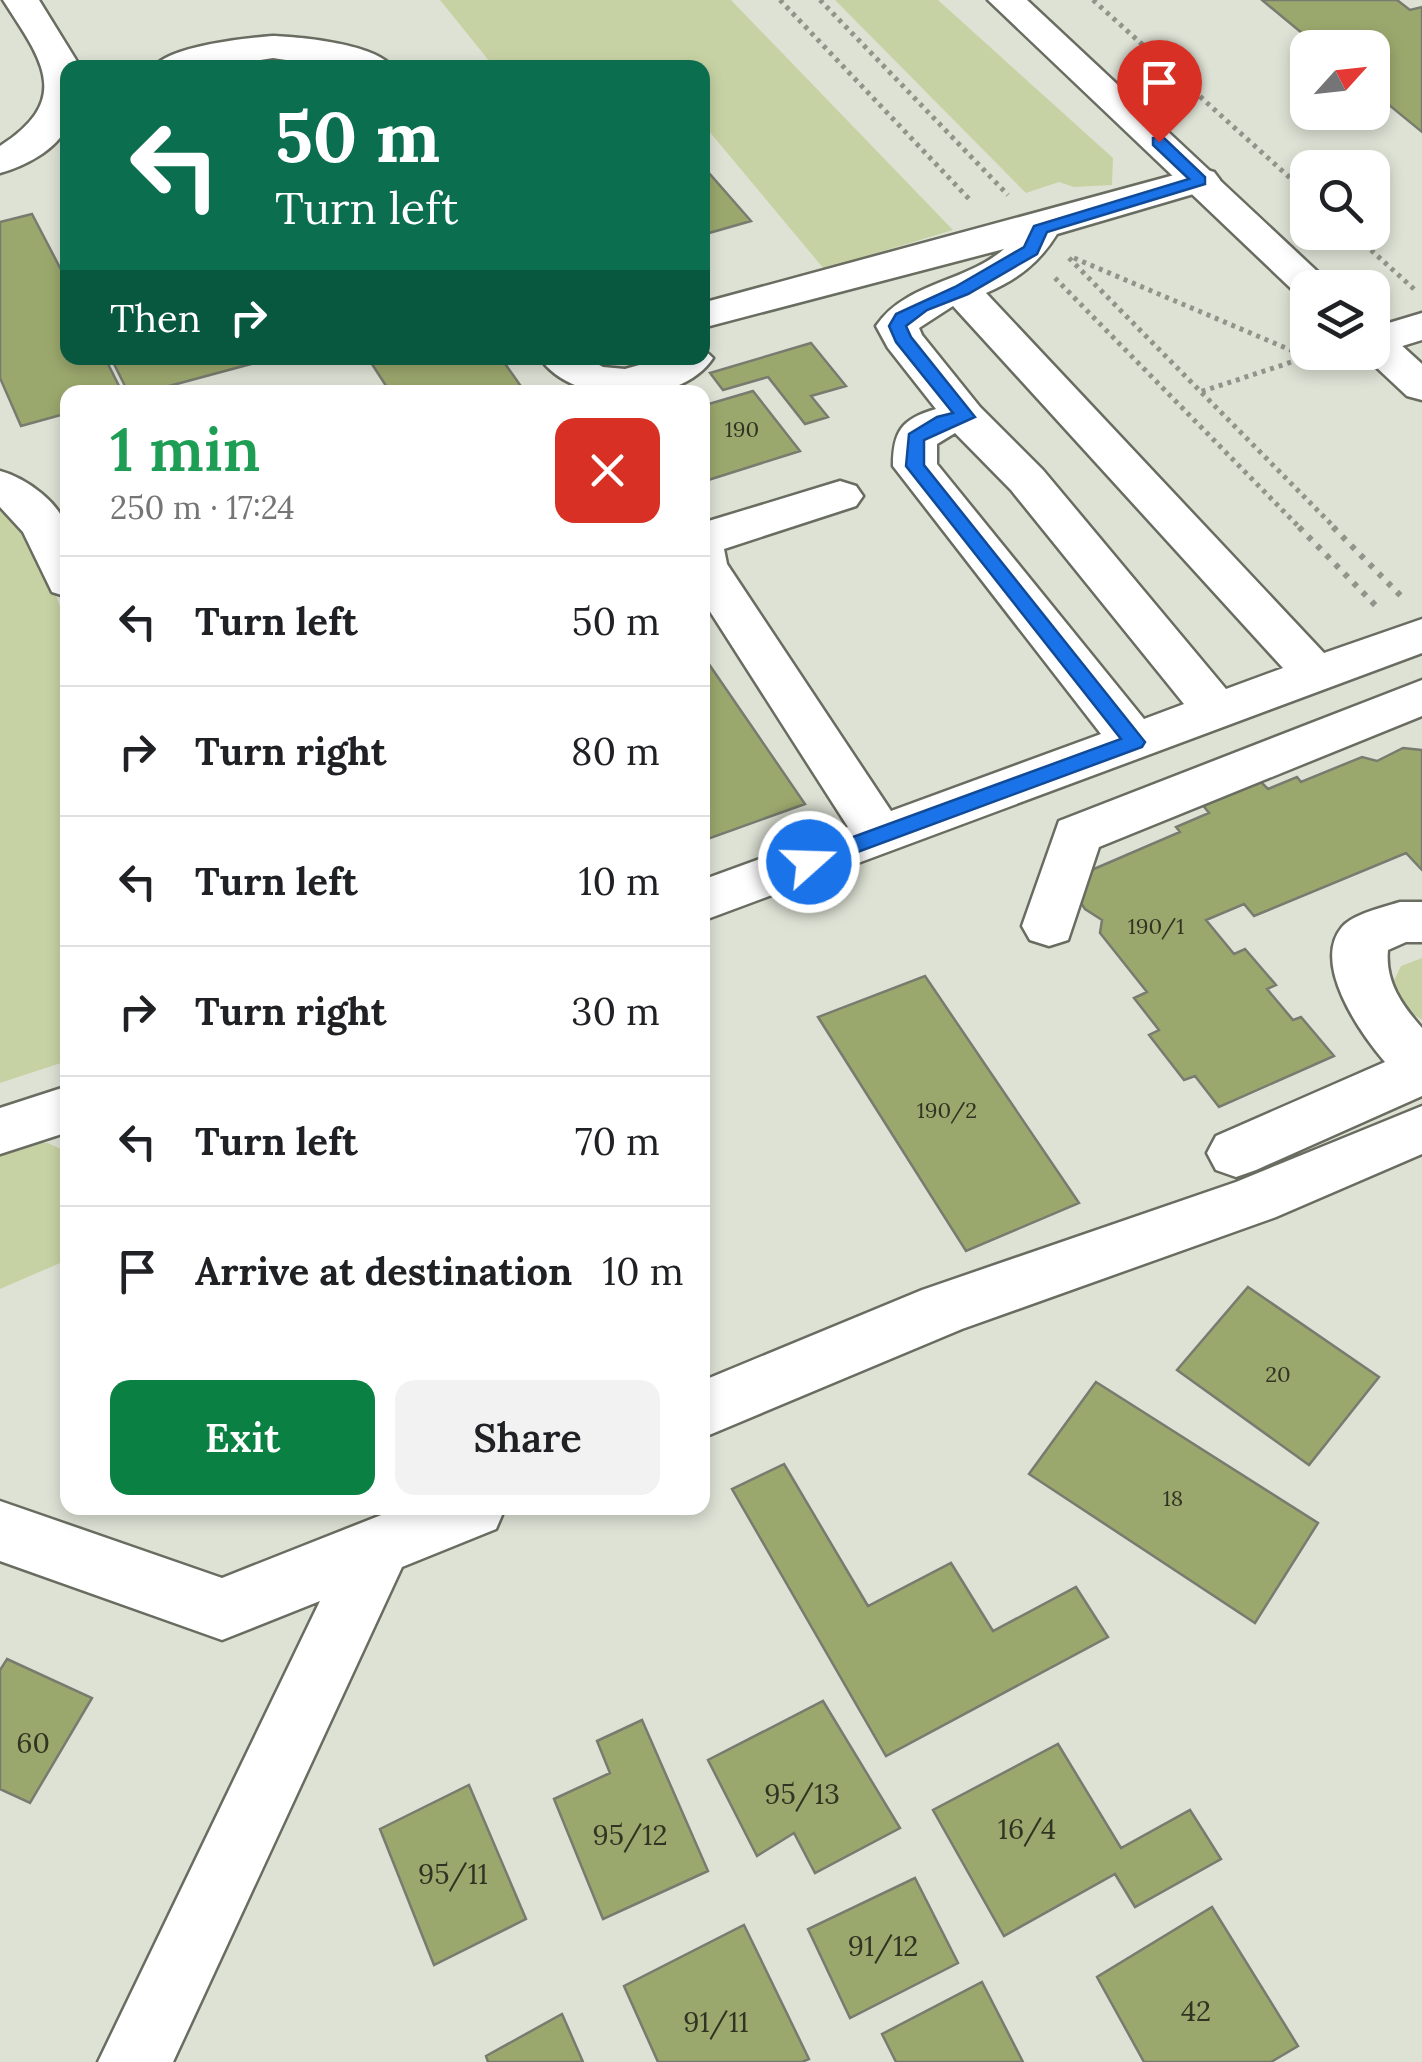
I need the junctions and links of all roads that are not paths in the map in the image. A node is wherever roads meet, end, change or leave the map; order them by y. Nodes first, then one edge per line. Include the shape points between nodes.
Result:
1 (21, 0) edge
2 (1006, 0) edge
3 (205, 60) edge
4 (350, 60) edge
5 (60, 64) edge
6 (60, 108) edge
7 (0, 161) edge
8 (1200, 180) junction
9 (1023, 240) junction
10 (1296, 270) edge
11 (962, 290) junction
12 (710, 314) edge
13 (1422, 326) edge
14 (1390, 336) edge
15 (1390, 357) edge
16 (566, 365) edge
17 (681, 365) edge
18 (1422, 387) edge
19 (966, 417) junction
20 (1110, 451) junction
21 (1027, 480) junction
22 (0, 486) edge
23 (840, 496) dead end
24 (710, 537) edge
25 (60, 564) edge
26 (710, 574) edge
27 (1413, 626) edge
28 (1316, 674) junction
29 (1422, 697) edge
30 (1217, 711) junction
31 (1135, 742) junction
32 (880, 835) junction
33 (710, 898) edge
34 (1422, 922) edge
35 (1049, 926) dead end
36 (1422, 1069) edge
37 (60, 1112) edge
38 (1422, 1128) edge
39 (0, 1131) edge
40 (1236, 1153) dead end
41 (710, 1407) edge
42 (456, 1515) edge
43 (0, 1531) edge
44 (378, 1547) junction
45 (134, 2062) edge

1 - 5 street
2 - 8 street
3 - 4 street via 306,46
6 - 7 street via 38,138
8 - 9 street
8 - 10 street
9 - 11 street
9 - 12 street
11 - 19 street via 902,317 898,326
11 - 20 street
13 - 14 street
15 - 18 street
16 - 17 street via 614,382 667,374
19 - 21 street
19 - 31 street via 943,421 915,438 915,466
20 - 21 street
20 - 28 street
21 - 30 street
22 - 25 street via 38,516
23 - 24 street
26 - 32 street
27 - 28 street
28 - 30 street
29 - 35 street via 1077,835
30 - 31 street
31 - 32 street
32 - 33 street
34 - 36 street via 1400,922 1362,940 1360,971 1382,1020
36 - 40 street
37 - 39 street
38 - 41 street via 1255,1200 942,1309
42 - 44 street
43 - 44 street via 222,1609
44 - 45 street

